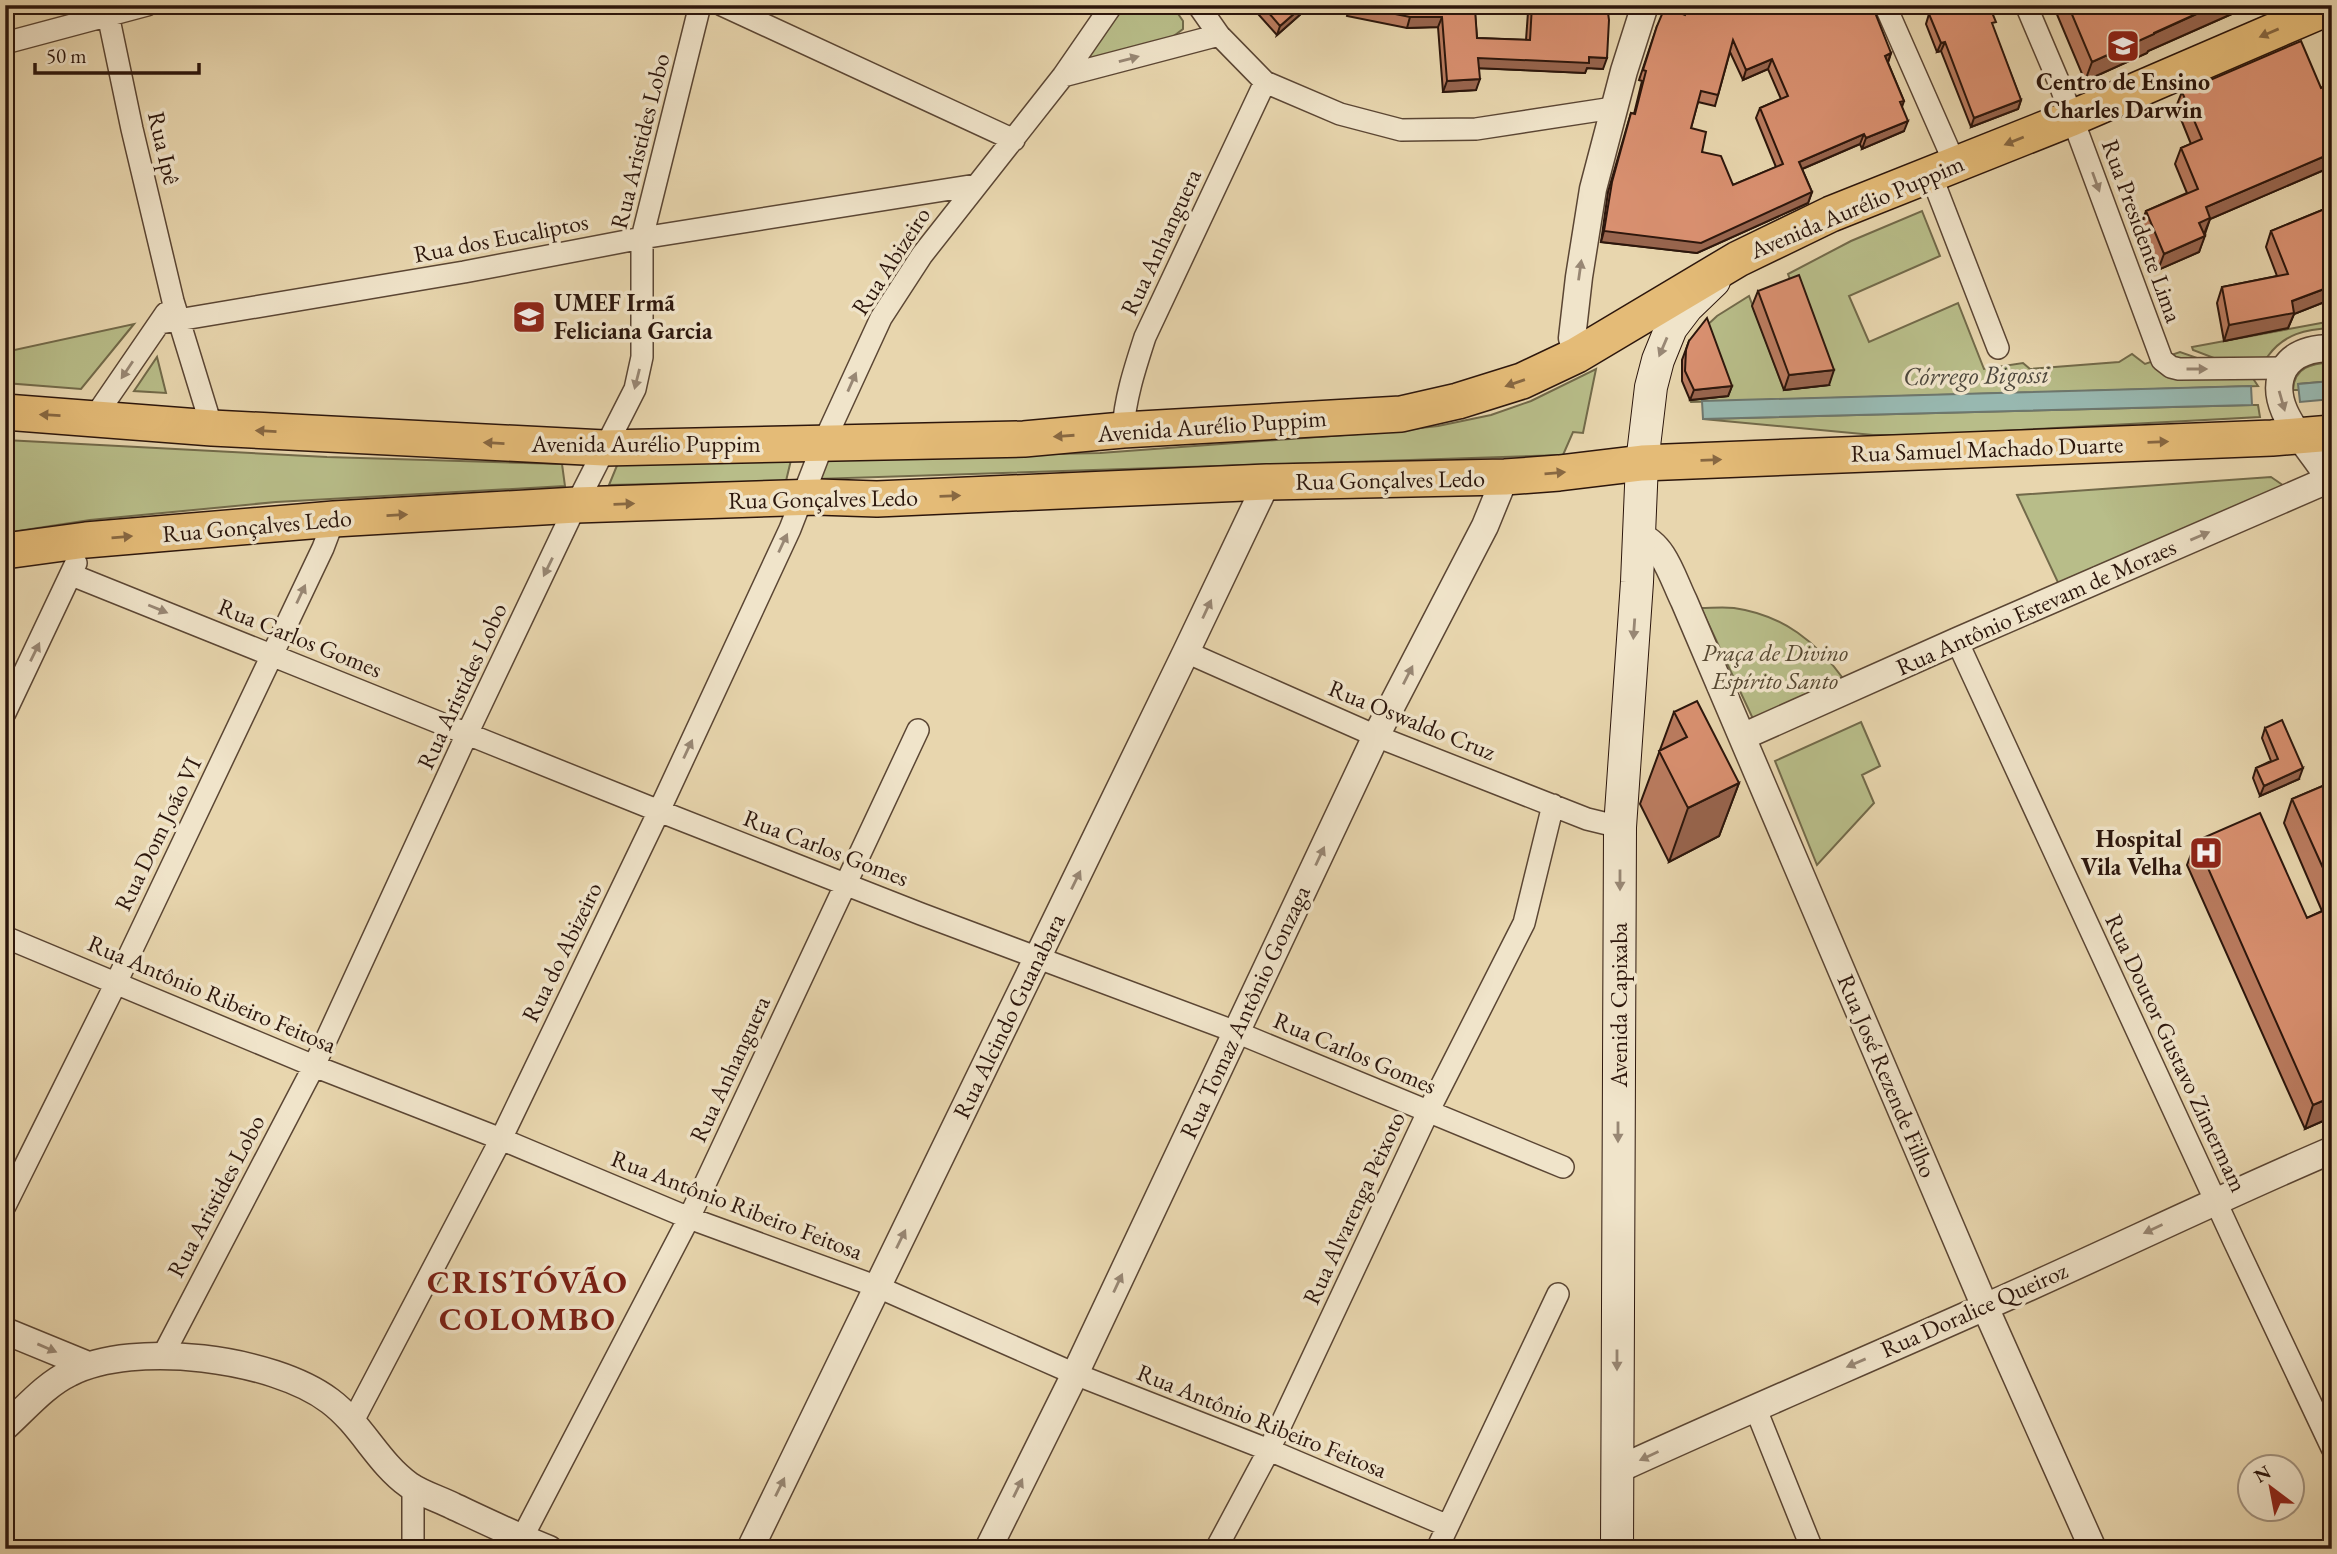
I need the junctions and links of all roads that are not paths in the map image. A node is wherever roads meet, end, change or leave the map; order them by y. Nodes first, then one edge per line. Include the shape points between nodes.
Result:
1 (147, 5) edge
2 (700, 5) edge
3 (722, 5) edge
4 (1112, 5) edge
5 (1198, 5) edge
6 (1885, 5) edge
7 (2026, 5) edge
8 (2332, 6) edge
9 (107, 11) edge
10 (1639, 12) edge
11 (1219, 35) junction
12 (5, 43) edge
13 (1063, 76) junction
14 (1265, 82) junction
15 (1613, 108) junction
16 (2072, 118) junction
17 (1014, 140) junction
18 (1943, 170) junction
19 (976, 185) junction
20 (642, 238) junction
21 (1738, 259) junction
22 (171, 315) junction
23 (1998, 348) dead end
24 (2332, 348) edge
25 (1577, 355) junction
26 (2285, 368) junction
27 (5, 412) edge
28 (94, 418) junction
29 (212, 428) junction
30 (1123, 430) junction
31 (2316, 435) edge
32 (823, 444) junction
33 (604, 448) junction
34 (1642, 463) junction
35 (2331, 475) edge
36 (1505, 477) junction
37 (1267, 482) junction
38 (803, 499) junction
39 (576, 505) junction
40 (334, 519) junction
41 (1639, 536) junction
42 (86, 540) junction
43 (5, 551) edge
44 (72, 575) junction
45 (1637, 582) junction
46 (1684, 601) junction
47 (1957, 641) junction
48 (1186, 652) junction
49 (272, 655) junction
50 (5, 713) edge
51 (918, 730) dead end
52 (467, 734) junction
53 (1377, 736) junction
54 (1742, 737) junction
55 (1553, 806) junction
56 (659, 811) junction
57 (1620, 827) junction
58 (846, 884) junction
59 (5, 937) edge
60 (1038, 958) junction
61 (116, 983) junction
62 (1236, 1032) junction
63 (314, 1066) junction
64 (1428, 1112) junction
65 (501, 1139) junction
66 (2332, 1150) edge
67 (1563, 1167) dead end
68 (2215, 1200) junction
69 (5, 1206) edge
70 (689, 1218) junction
71 (878, 1286) junction
72 (1558, 1294) dead end
73 (1985, 1307) junction
74 (5, 1331) edge
75 (162, 1357) junction
76 (88, 1365) junction
77 (1074, 1374) junction
78 (1755, 1407) junction
79 (353, 1421) junction
80 (5, 1427) edge
81 (2332, 1448) edge
82 (1269, 1450) junction
83 (1617, 1470) junction
84 (413, 1488) junction
85 (1448, 1526) junction
86 (522, 1538) junction
87 (413, 1549) edge
88 (550, 1549) edge
89 (750, 1549) edge
90 (988, 1549) edge
91 (1216, 1549) edge
92 (1437, 1549) edge
93 (1617, 1549) edge
94 (1812, 1549) edge
95 (2093, 1549) edge

1 - 9 street
2 - 20 street, Rua Aristides Lobo
3 - 17 street
4 - 13 street, Rua Abizeiro
5 - 11 street
6 - 18 street
7 - 16 street, Rua Presidente Lima
8 -> 16 main road, Avenida Aurélio Puppim
9 - 12 street
9 - 22 street, Rua Ipê
10 - 15 street
13 -> 11 street
11 - 14 street
13 - 17 street, Rua Abizeiro
14 - 15 street via 1340,114 1401,130 1476,129
14 - 30 street, Rua Anhanguera via 1145,337 1130,382
25 -> 15 street via 1572,338 1579,277 1593,189
16 -> 18 main road, Avenida Aurélio Puppim
16 -> 26 street, Rua Presidente Lima via 2162,359 2179,369
17 - 19 street, Rua Abizeiro
18 - 21 main road, Avenida Aurélio Puppim via 1831,214
18 - 23 street
19 - 20 street, Rua dos Eucaliptos
32 -> 19 street, Rua Abizeiro via 881,318
20 - 22 street, Rua dos Eucaliptos via 464,272
20 -> 33 street, Rua Aristides Lobo via 642,357 635,389
21 - 25 main road, Avenida Aurélio Puppim
21 -> 34 main road, Avenida Capixaba via 1671,328 1651,387
22 -> 28 street
22 - 29 street, Rua Ipê
24 - 26 street via 2297,355
25 -> 30 main road, Avenida Aurélio Puppim via 1522,381 1401,414
26 -> 31 street via 2280,399
28 -> 27 main road, Avenida Aurélio Puppim
28 - 29 main road, Avenida Aurélio Puppim
33 -> 29 main road, Avenida Aurélio Puppim
30 -> 32 main road, Avenida Aurélio Puppim via 1024,439
34 -> 31 main road, Rua Samuel Machado Duarte
31 - 35 street
32 - 33 main road, Avenida Aurélio Puppim
32 - 38 street, Rua Abizeiro
33 - 39 street, Rua Aristides Lobo
36 -> 34 main road, Rua Gonçalves Ledo
34 - 41 main road, Avenida Capixaba
47 -> 35 street, Rua Antônio Estevam de Moraes
36 - 37 main road, Rua Gonçalves Ledo
53 -> 36 street, Rua Tomaz Antônio Gonzaga via 1485,526
38 -> 37 main road, Rua Gonçalves Ledo
48 -> 37 street, Rua Alcindo Guanabara
39 -> 38 main road, Rua Gonçalves Ledo
56 -> 38 street, Rua do Abizeiro
40 -> 39 main road, Rua Gonçalves Ledo
39 -> 52 street, Rua Aristides Lobo
42 -> 40 main road, Rua Gonçalves Ledo
49 -> 40 street, Rua Dom João VI
41 - 45 main road, Avenida Capixaba
41 - 46 street, Rua José Rezende Filho via 1659,551
42 - 43 main road, Rua Gonçalves Ledo
42 - 44 street
44 -> 49 street, Rua Carlos Gomes
50 -> 44 street
45 - 46 street via 1672,592
45 -> 57 main road, Avenida Capixaba
46 - 54 street, Rua José Rezende Filho
47 - 54 street, Rua Antônio Estevam de Moraes
47 - 68 street, Rua Doutor Gustavo Zimermam
48 - 53 street, Rua Oswaldo Cruz
60 -> 48 street, Rua Alcindo Guanabara
49 - 52 street, Rua Carlos Gomes
49 - 61 street, Rua Dom João VI
51 - 58 street, Rua Anhanguera
52 - 56 street, Rua Carlos Gomes
52 - 63 street, Rua Aristides Lobo
53 - 55 street, Rua Oswaldo Cruz
62 -> 53 street, Rua Tomaz Antônio Gonzaga
54 - 73 street, Rua José Rezende Filho
55 - 57 street, Rua Oswaldo Cruz
55 - 64 street, Rua Alvarenga Peixoto via 1524,923
56 - 58 street, Rua Carlos Gomes
56 - 65 street, Rua do Abizeiro
57 -> 83 main road, Avenida Capixaba
58 - 60 street, Rua Carlos Gomes
58 - 70 street, Rua Anhanguera
59 - 61 street, Rua Antônio Ribeiro Feitosa
60 - 62 street, Rua Carlos Gomes
71 -> 60 street, Rua Alcindo Guanabara
61 - 63 street, Rua Antônio Ribeiro Feitosa
61 - 69 street, Rua Dom João VI
62 - 64 street, Rua Carlos Gomes
77 -> 62 street, Rua Tomaz Antônio Gonzaga
63 - 65 street, Rua Antônio Ribeiro Feitosa
63 - 75 street, Rua Aristides Lobo
64 - 67 street, Rua Carlos Gomes
64 - 82 street, Rua Alvarenga Peixoto
65 - 70 street, Rua Antônio Ribeiro Feitosa
65 - 79 street, Rua do Abizeiro
66 - 68 street, Rua Doralice Queiroz
68 -> 73 street, Rua Doralice Queiroz
68 - 81 street, Rua Doutor Gustavo Zimermam
70 - 71 street, Rua Antônio Ribeiro Feitosa
70 - 86 street, Rua Anhanguera
71 - 77 street, Rua Antônio Ribeiro Feitosa
89 -> 71 street, Rua Alcindo Guanabara
72 - 85 street
73 -> 78 street, Rua Doralice Queiroz
73 - 95 street, Rua José Rezende Filho
74 -> 76 street
75 - 76 street
75 - 79 street via 214,1360 286,1378 327,1399
76 - 80 street via 55,1382
77 - 82 street, Rua Antônio Ribeiro Feitosa
90 -> 77 street, Rua Tomaz Antônio Gonzaga
78 -> 83 street, Rua Doralice Queiroz
78 - 94 street
79 - 84 street via 386,1465
82 - 85 street, Rua Antônio Ribeiro Feitosa
82 - 91 street, Rua Alvarenga Peixoto
83 - 93 main road, Avenida Capixaba
84 - 86 street
84 - 87 street
85 - 92 street
86 - 88 street

